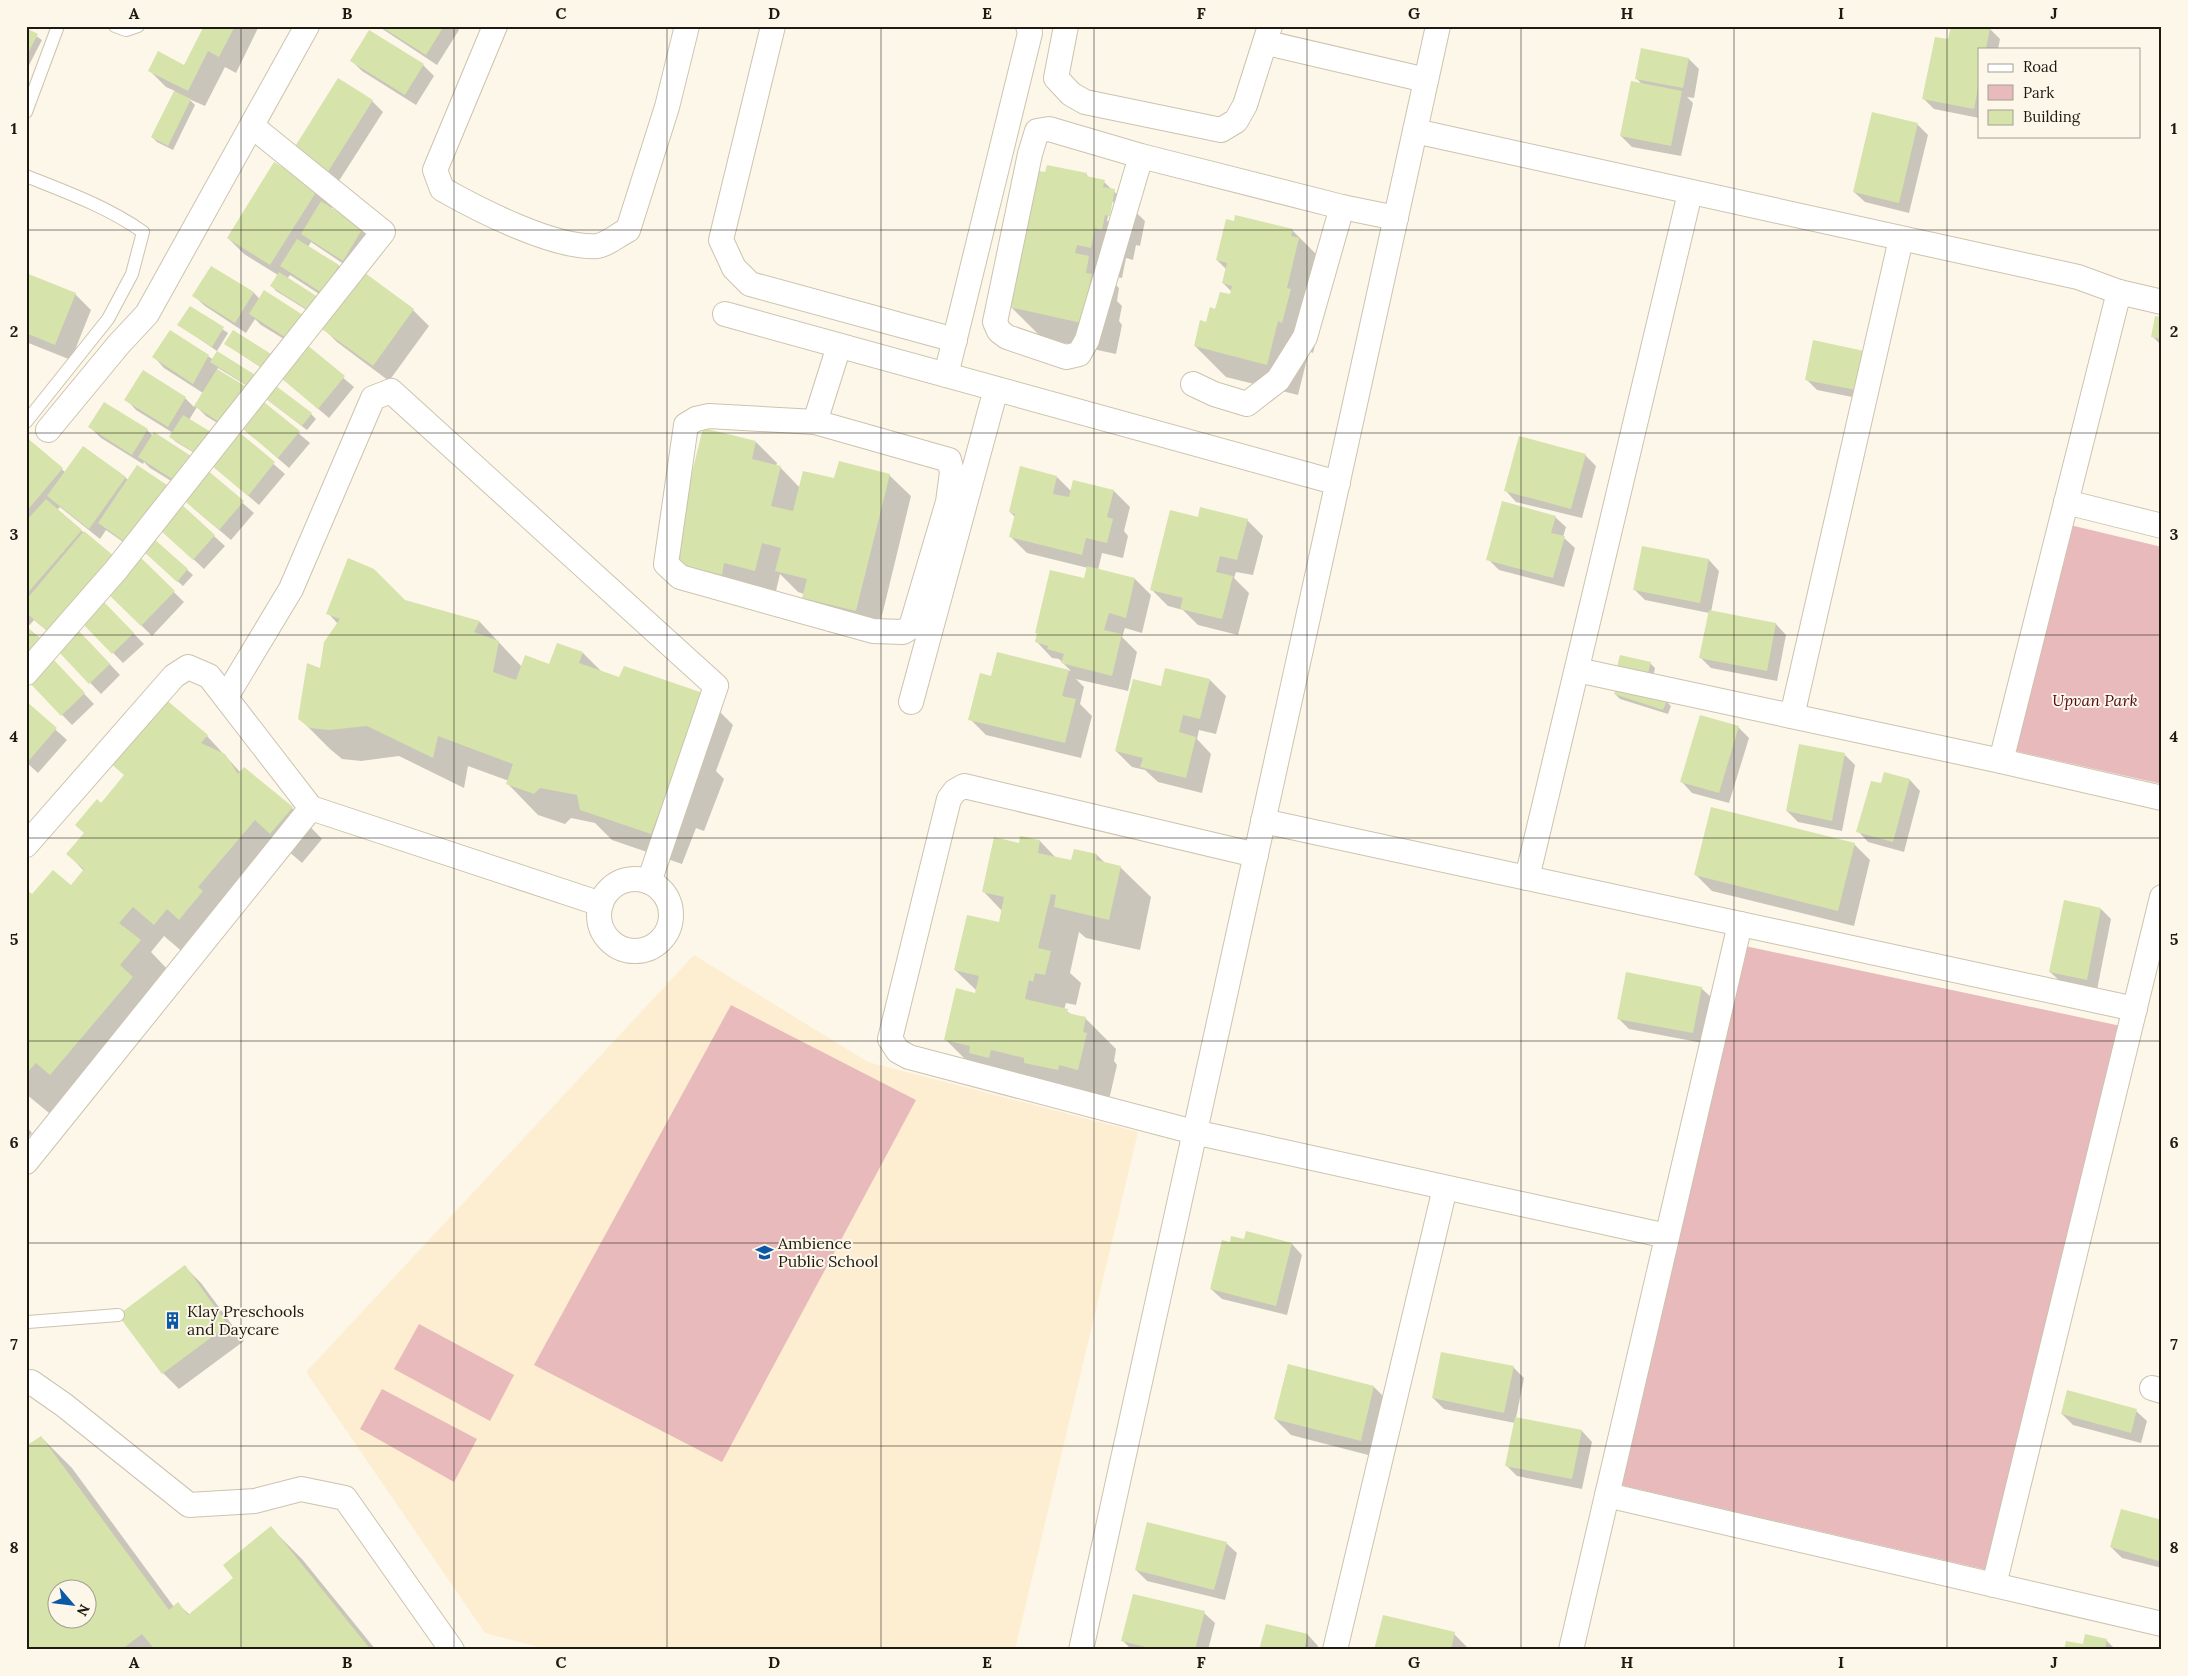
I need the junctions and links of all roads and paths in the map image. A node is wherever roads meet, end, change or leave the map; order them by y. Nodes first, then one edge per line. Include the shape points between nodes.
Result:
1 (58, 26) edge
2 (115, 26) edge
3 (138, 26) edge
4 (308, 26) edge
5 (495, 26) edge
6 (687, 26) edge
7 (773, 26) edge
8 (1028, 26) edge
9 (1066, 26) edge
10 (1438, 26) edge
11 (1268, 35) edge
12 (1426, 80) junction
13 (26, 112) edge
14 (252, 126) junction
15 (1415, 131) junction
16 (1141, 156) junction
17 (26, 176) edge
18 (1690, 193) junction
19 (1342, 207) junction
20 (1396, 218) junction
21 (1901, 239) junction
22 (2119, 292) junction
23 (2162, 302) edge
24 (725, 314) dead end
25 (955, 340) junction
26 (839, 346) junction
27 (946, 375) junction
28 (1193, 384) dead end
29 (996, 389) junction
30 (815, 422) junction
31 (37, 426) edge
32 (1338, 484) junction
33 (2066, 502) junction
34 (2162, 526) edge
35 (1577, 670) junction
36 (26, 673) edge
37 (226, 697) junction
38 (911, 702) dead end
39 (1792, 716) junction
40 (2001, 761) junction
41 (2162, 798) edge
42 (311, 808) junction
43 (1263, 821) junction
44 (26, 845) edge
45 (1256, 855) junction
46 (1527, 878) junction
47 (648, 882) junction
48 (2162, 897) edge
49 (601, 904) junction
50 (1740, 924) junction
51 (2134, 1009) junction
52 (1194, 1132) junction
53 (26, 1162) edge
54 (1445, 1188) junction
55 (1667, 1236) junction
56 (118, 1315) dead end
57 (26, 1323) edge
58 (26, 1384) edge
59 (1607, 1495) junction
60 (1994, 1585) junction
61 (2162, 1624) edge
62 (452, 1650) edge
63 (1081, 1650) edge
64 (1335, 1650) edge
65 (1571, 1650) edge

1 - 13 lane
2 - 3 lane via 126,30
4 - 14 street
5 - 6 street via 436,170 442,189 483,212 563,242 599,246 628,230 667,107
7 - 25 street via 721,240 734,268 750,284
8 - 25 street via 1028,43
9 - 11 street via 1056,78 1071,94 1085,102 1221,130 1236,121 1245,105
10 - 12 street
11 - 12 street
12 - 15 street
14 - 31 street via 147,314
14 - 36 street via 383,232 116,570
15 - 18 street
15 - 20 street
16 - 16 street via 1049,130 1037,130 995,322 999,331 1007,337 1066,357 1079,354 1087,340
16 - 19 street
17 - 31 lane via 75,195 143,232 132,274 108,319
18 - 21 street
18 - 35 street
19 - 20 street
19 - 28 street via 1305,337 1278,380 1247,404
20 - 32 street
21 - 22 street via 2078,277
21 - 39 street
22 - 23 street
22 - 33 street
24 - 26 street
25 - 27 street
26 - 27 street
26 - 30 street
27 - 29 street
29 - 32 street
29 - 38 street
30 - 30 street via 949,460 952,472 948,502 910,627 903,632 872,631 689,580 680,577 666,564 686,425 709,416
32 - 43 street
33 - 34 street
33 - 40 street
35 - 39 street
35 - 46 street
37 - 42 street
37 - 44 street via 209,676 188,667 174,676
37 - 47 street via 291,589 373,398 391,391 716,686
39 - 40 street
40 - 41 street
42 - 49 street
42 - 53 street
43 - 45 street
43 - 46 street
45 - 52 street
45 - 52 street via 964,786 949,799 890,1039 898,1051 909,1057
46 - 50 street
47 - 49 street via 625,880 606,894
47 - 49 street via 667,897 671,908 667,932 650,948 627,950 612,942 601,928
48 - 51 street
50 - 51 street
50 - 55 street
51 - 60 street
52 - 54 street
52 - 63 street
54 - 55 street
54 - 64 street
55 - 59 street
56 - 57 lane
58 - 62 street via 31,1382 64,1405 189,1505 255,1501 301,1489 345,1498
59 - 60 street
59 - 65 street
60 - 61 street

